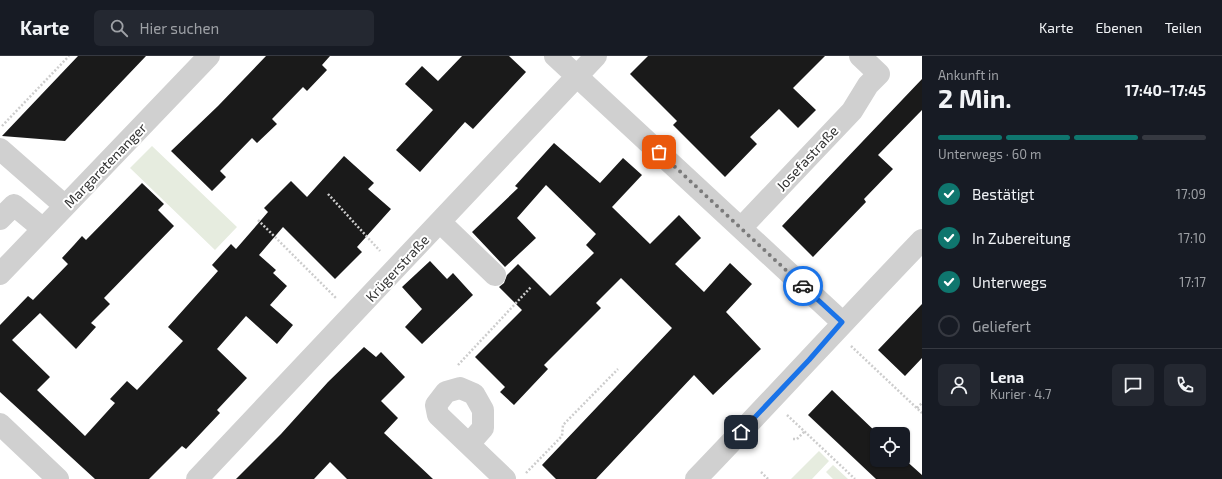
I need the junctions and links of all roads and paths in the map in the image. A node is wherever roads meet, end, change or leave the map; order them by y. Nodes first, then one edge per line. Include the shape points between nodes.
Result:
1 (69, 56) edge
2 (209, 56) edge
3 (555, 56) edge
4 (596, 56) edge
5 (860, 56) edge
6 (577, 77) junction
7 (0, 128) edge
8 (0, 149) edge
9 (328, 194) dead end
10 (66, 206) junction
11 (0, 219) edge
12 (258, 220) dead end
13 (440, 222) junction
14 (741, 228) junction
15 (43, 229) junction
16 (922, 240) edge
17 (396, 269) junction
18 (0, 274) edge
19 (496, 275) dead end
20 (531, 287) dead end
21 (352, 315) junction
22 (842, 322) junction
23 (618, 369) dead end
24 (460, 388) junction
25 (922, 403) edge
26 (917, 408) junction
27 (783, 411) dead end
28 (922, 413) edge
29 (0, 424) edge
30 (805, 431) junction
31 (793, 439) dead end
32 (469, 444) junction
33 (761, 472) dead end
34 (526, 474) dead end
35 (58, 479) edge
36 (197, 479) edge
37 (505, 479) edge
38 (696, 479) edge
39 (768, 479) edge
40 (855, 479) edge

1 - 7 path
2 - 10 street, Margaretenanger
3 - 6 street
4 - 6 street, Krügerstraße
5 - 14 street, Josefastraße via 879,74 868,85 852,111
6 - 13 street, Krügerstraße
6 - 14 street
8 - 10 street
9 - 17 path
10 - 15 street, Margaretenanger
11 - 15 street via 14,205
12 - 21 path
13 - 17 street, Krügerstraße
13 - 19 street
14 - 22 street
15 - 18 street, Margaretenanger
16 - 22 street
17 - 21 street, Krügerstraße
20 - 24 path via 454,369
21 - 36 street, Krügerstraße
22 - 26 path via 848,343
22 - 38 street
23 - 34 path via 563,425 562,436
24 - 32 street via 474,394 483,410 483,428
24 - 32 street via 446,392 436,405 438,415
25 - 26 path
26 - 28 path
27 - 30 path
29 - 35 street
30 - 31 path via 797,439
30 - 40 path
32 - 37 street
33 - 39 path

